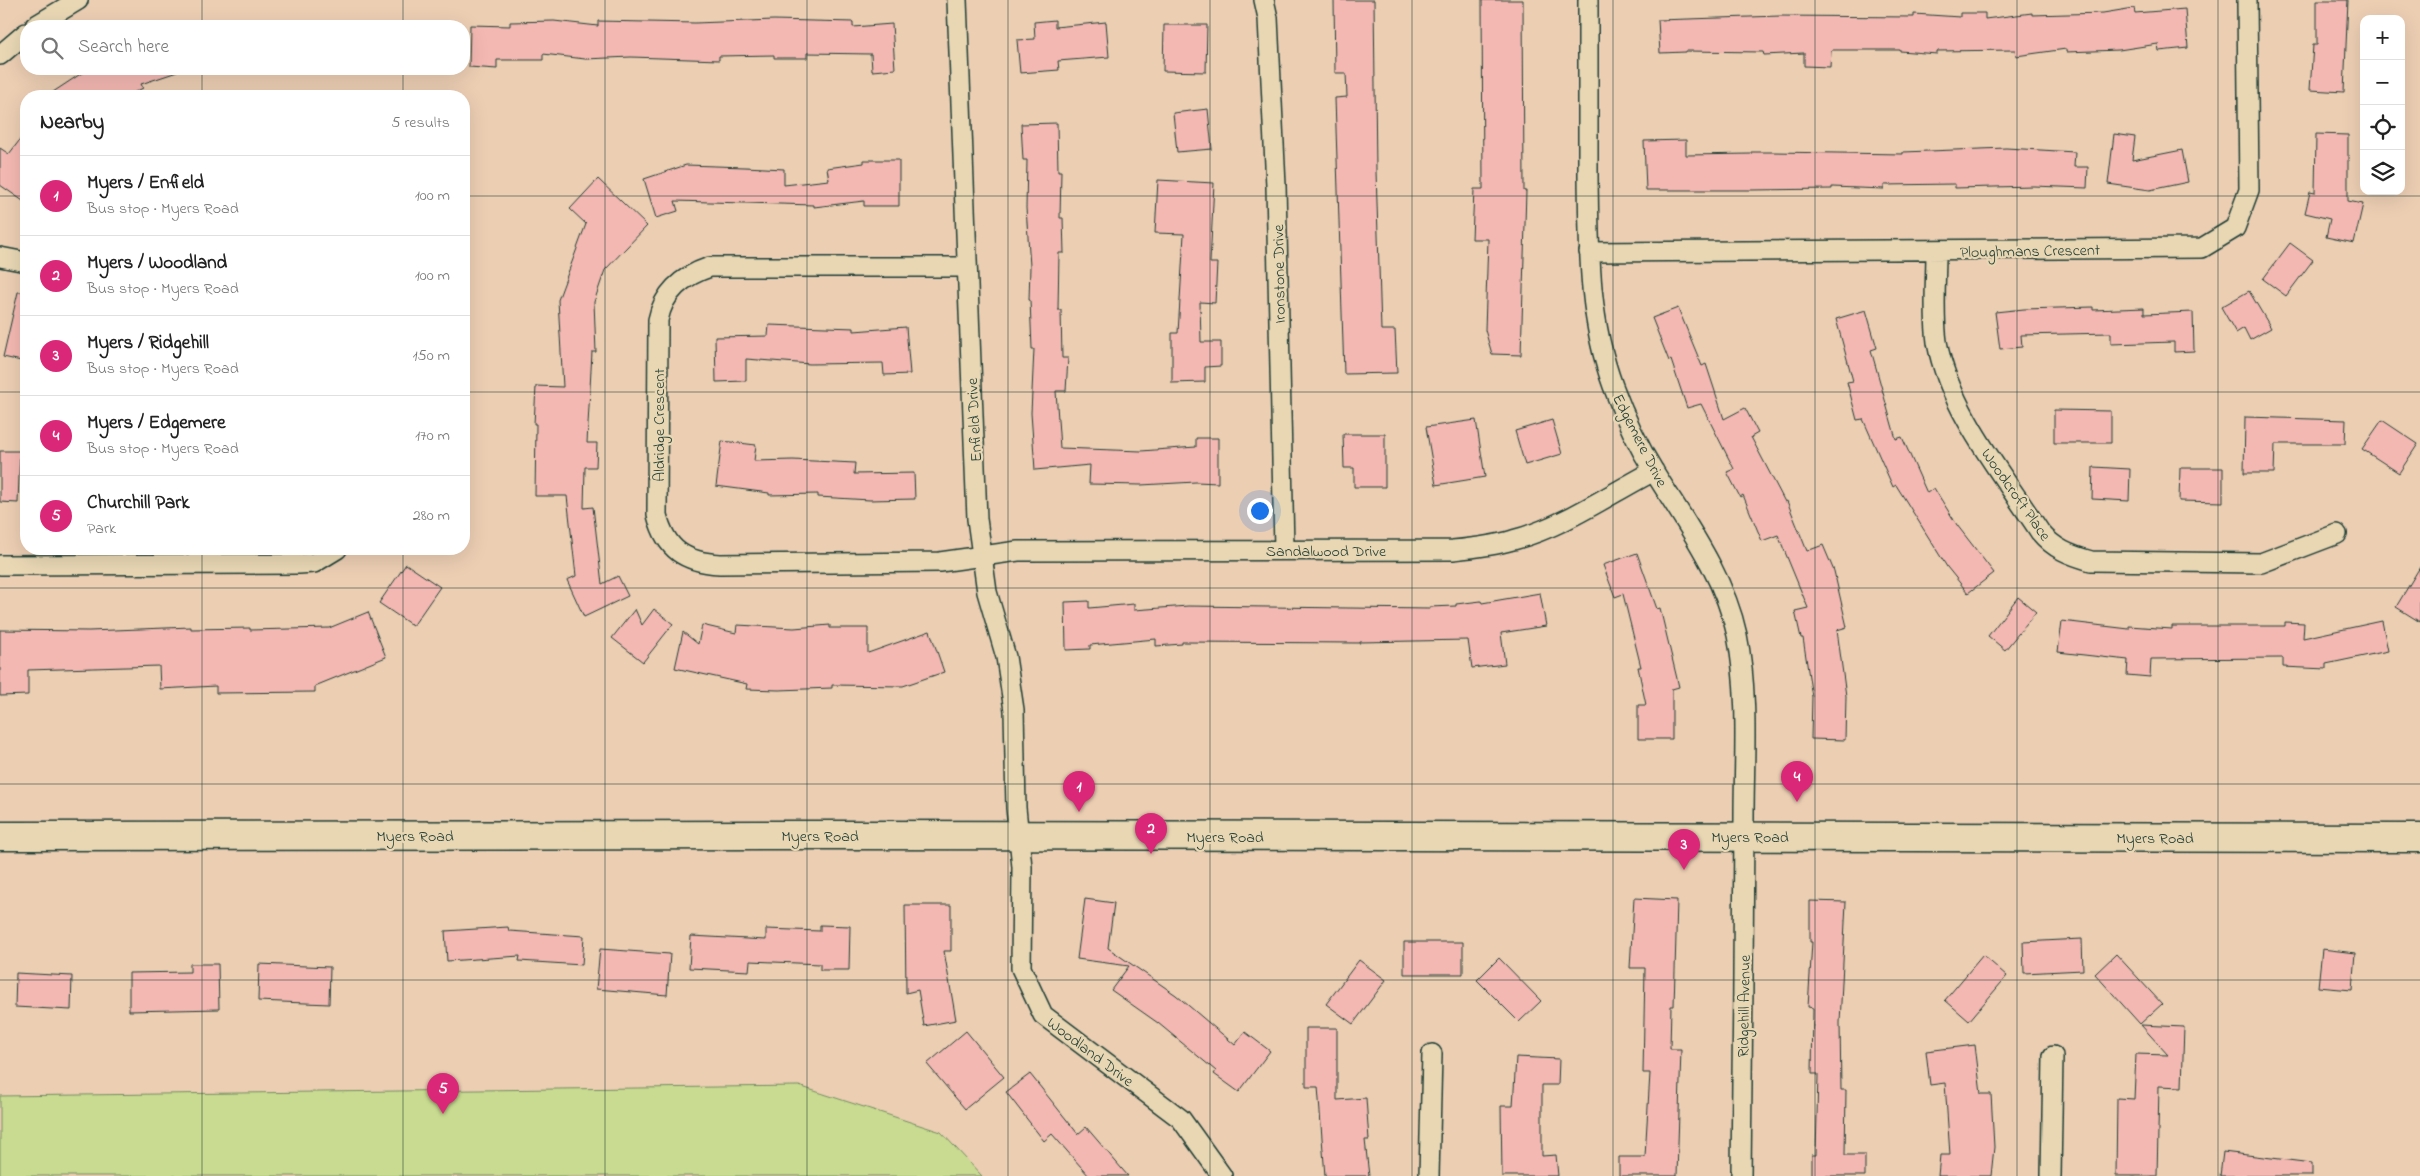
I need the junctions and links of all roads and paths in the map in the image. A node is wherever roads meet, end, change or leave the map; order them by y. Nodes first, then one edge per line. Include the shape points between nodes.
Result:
1 (78, 0) edge
2 (957, 0) edge
3 (1264, 0) edge
4 (1588, 0) edge
5 (2247, 0) edge
6 (45, 20) edge
7 (20, 38) edge
8 (0, 55) edge
9 (1936, 251) junction
10 (1589, 252) junction
11 (0, 257) edge
12 (20, 261) edge
13 (966, 267) junction
14 (1654, 471) junction
15 (2337, 534) dead end
16 (1284, 549) junction
17 (328, 555) edge
18 (982, 556) junction
19 (0, 565) edge
20 (0, 836) edge
21 (1019, 836) junction
22 (1744, 836) junction
23 (2420, 838) edge
24 (1432, 1054) dead end
25 (2052, 1056) dead end
26 (1222, 1176) edge
27 (1429, 1176) edge
28 (1741, 1176) edge
29 (2051, 1176) edge

1 - 6 street
2 - 13 street, Enfield Drive
3 - 16 street, Ironstone Drive via 1268,18 1276,186
4 - 10 street, Edgemere Drive
5 - 9 street, Ploughmans Crescent via 2249,190 2235,228 2202,248
7 - 8 street
9 - 10 street, Ploughmans Crescent
9 - 15 street, Woodcroft Place via 1937,340 1948,382 1965,418 2040,532 2056,548 2091,561 2261,563
10 - 14 street, Edgemere Drive via 1594,320 1604,363 1631,430
11 - 12 street
13 - 18 street, Enfield Drive via 977,519
13 - 18 street, Aldridge Crescent via 710,267 679,283 661,306 658,320 658,515 678,552 705,563 940,562
14 - 16 street, Sandalwood Drive via 1568,518 1514,540 1486,546 1433,550
14 - 22 street, Edgemere Drive via 1704,550 1722,588 1736,633 1743,688
16 - 18 street, Sandalwood Drive via 1018,551
17 - 19 street via 314,564
18 - 21 street, Enfield Drive via 987,592 1011,683
20 - 21 main road, Myers Road
21 - 22 main road, Myers Road
21 - 26 street, Woodland Drive via 1022,867 1021,968 1043,1014 1181,1120
22 - 23 main road, Myers Road
22 - 28 street, Ridgehill Avenue
24 - 27 street
25 - 29 street

